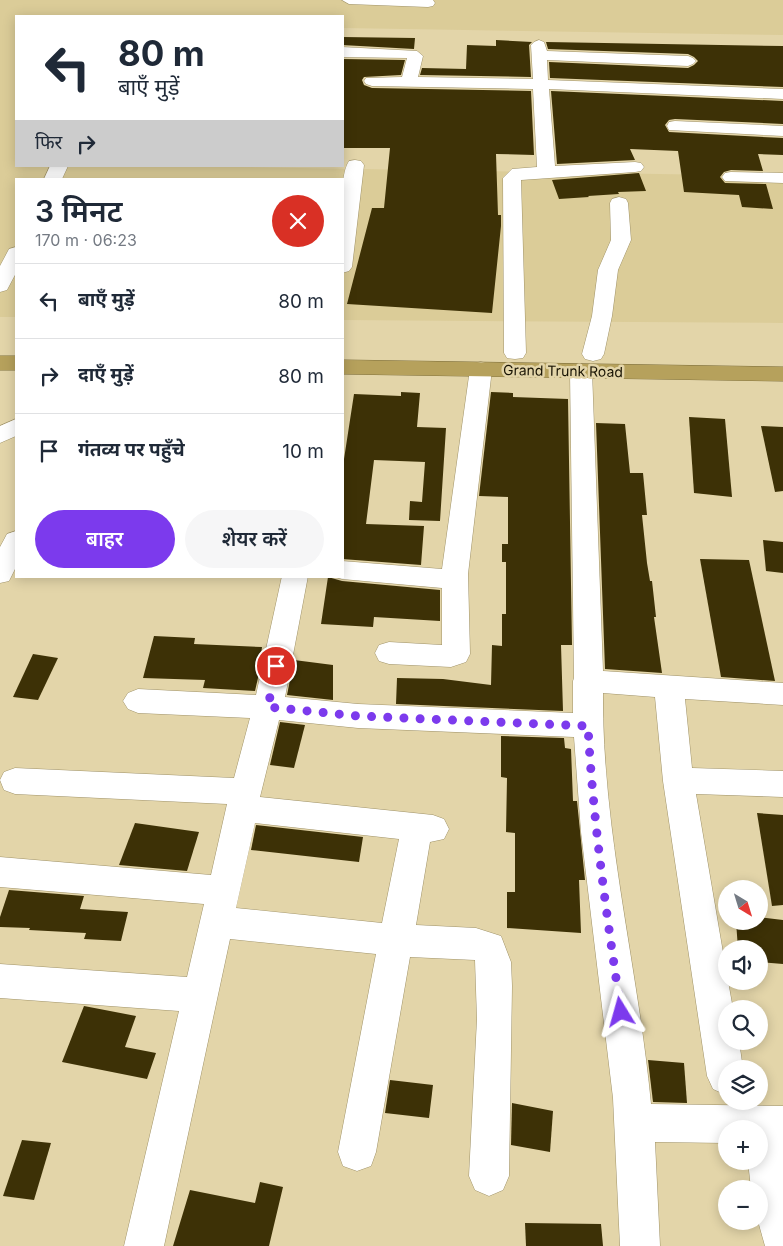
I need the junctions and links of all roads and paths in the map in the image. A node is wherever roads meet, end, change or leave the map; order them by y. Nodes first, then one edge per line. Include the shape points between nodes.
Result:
1 (349, 0) edge
2 (428, 4) dead end
3 (344, 52) edge
4 (372, 81) dead end
5 (409, 81) junction
6 (541, 84) junction
7 (697, 90) junction
8 (783, 94) edge
9 (675, 126) dead end
10 (783, 130) edge
11 (355, 165) dead end
12 (635, 167) dead end
13 (547, 172) junction
14 (730, 177) dead end
15 (783, 178) edge
16 (619, 203) dead end
17 (344, 251) edge
18 (15, 255) edge
19 (0, 286) edge
20 (0, 348) edge
21 (15, 348) edge
22 (344, 351) edge
23 (515, 353) junction
24 (783, 356) edge
25 (587, 362) junction
26 (0, 363) edge
27 (15, 364) edge
28 (344, 367) edge
29 (481, 369) junction
30 (783, 374) edge
31 (15, 427) edge
32 (0, 436) edge
33 (15, 542) edge
34 (344, 570) edge
35 (0, 574) edge
36 (455, 574) junction
37 (294, 578) edge
38 (389, 652) dead end
39 (587, 681) junction
40 (669, 687) junction
41 (783, 694) edge
42 (138, 701) dead end
43 (268, 707) junction
44 (588, 726) junction
45 (15, 780) dead end
46 (678, 781) junction
47 (783, 784) edge
48 (244, 800) junction
49 (0, 872) edge
50 (220, 906) junction
51 (395, 940) junction
52 (0, 981) edge
53 (200, 995) junction
54 (723, 1060) edge
55 (753, 1119) edge
56 (634, 1123) junction
57 (357, 1152) dead end
58 (489, 1176) dead end
59 (783, 1241) edge
60 (144, 1246) edge
61 (640, 1246) edge

1 - 2 street
3 - 5 street via 412,54 415,56
4 - 5 street
5 - 6 street
6 - 7 street
6 - 7 street via 539,50 686,55
6 - 13 street
7 - 8 street
9 - 10 street
11 - 17 street
12 - 13 street
13 - 23 street via 518,173 512,178
14 - 15 street
16 - 25 street via 621,240 608,270 604,309
18 - 19 street
20 - 21 highway
22 - 23 highway, Grand Trunk Road
23 - 25 highway, Grand Trunk Road
24 - 25 highway, Grand Trunk Road
25 - 29 highway, Grand Trunk Road
25 - 30 highway, Grand Trunk Road
25 - 39 street via 581,446 589,634
26 - 27 highway
28 - 29 highway, Grand Trunk Road
29 - 36 street
31 - 32 street
33 - 35 street
34 - 36 street via 441,579
36 - 38 street via 456,654
37 - 43 street
39 - 40 street
39 - 44 street
40 - 41 street
40 - 46 street
42 - 43 street
43 - 44 street via 358,716
43 - 48 street
44 - 56 street via 608,921
45 - 48 street
46 - 47 street
46 - 54 street
48 - 50 street
48 - 51 street via 425,828
49 - 50 street
50 - 51 street
50 - 53 street
51 - 57 street
51 - 58 street via 476,944 490,950 494,985 494,1056
52 - 53 street
53 - 60 street
55 - 56 street
55 - 59 street
56 - 61 street

